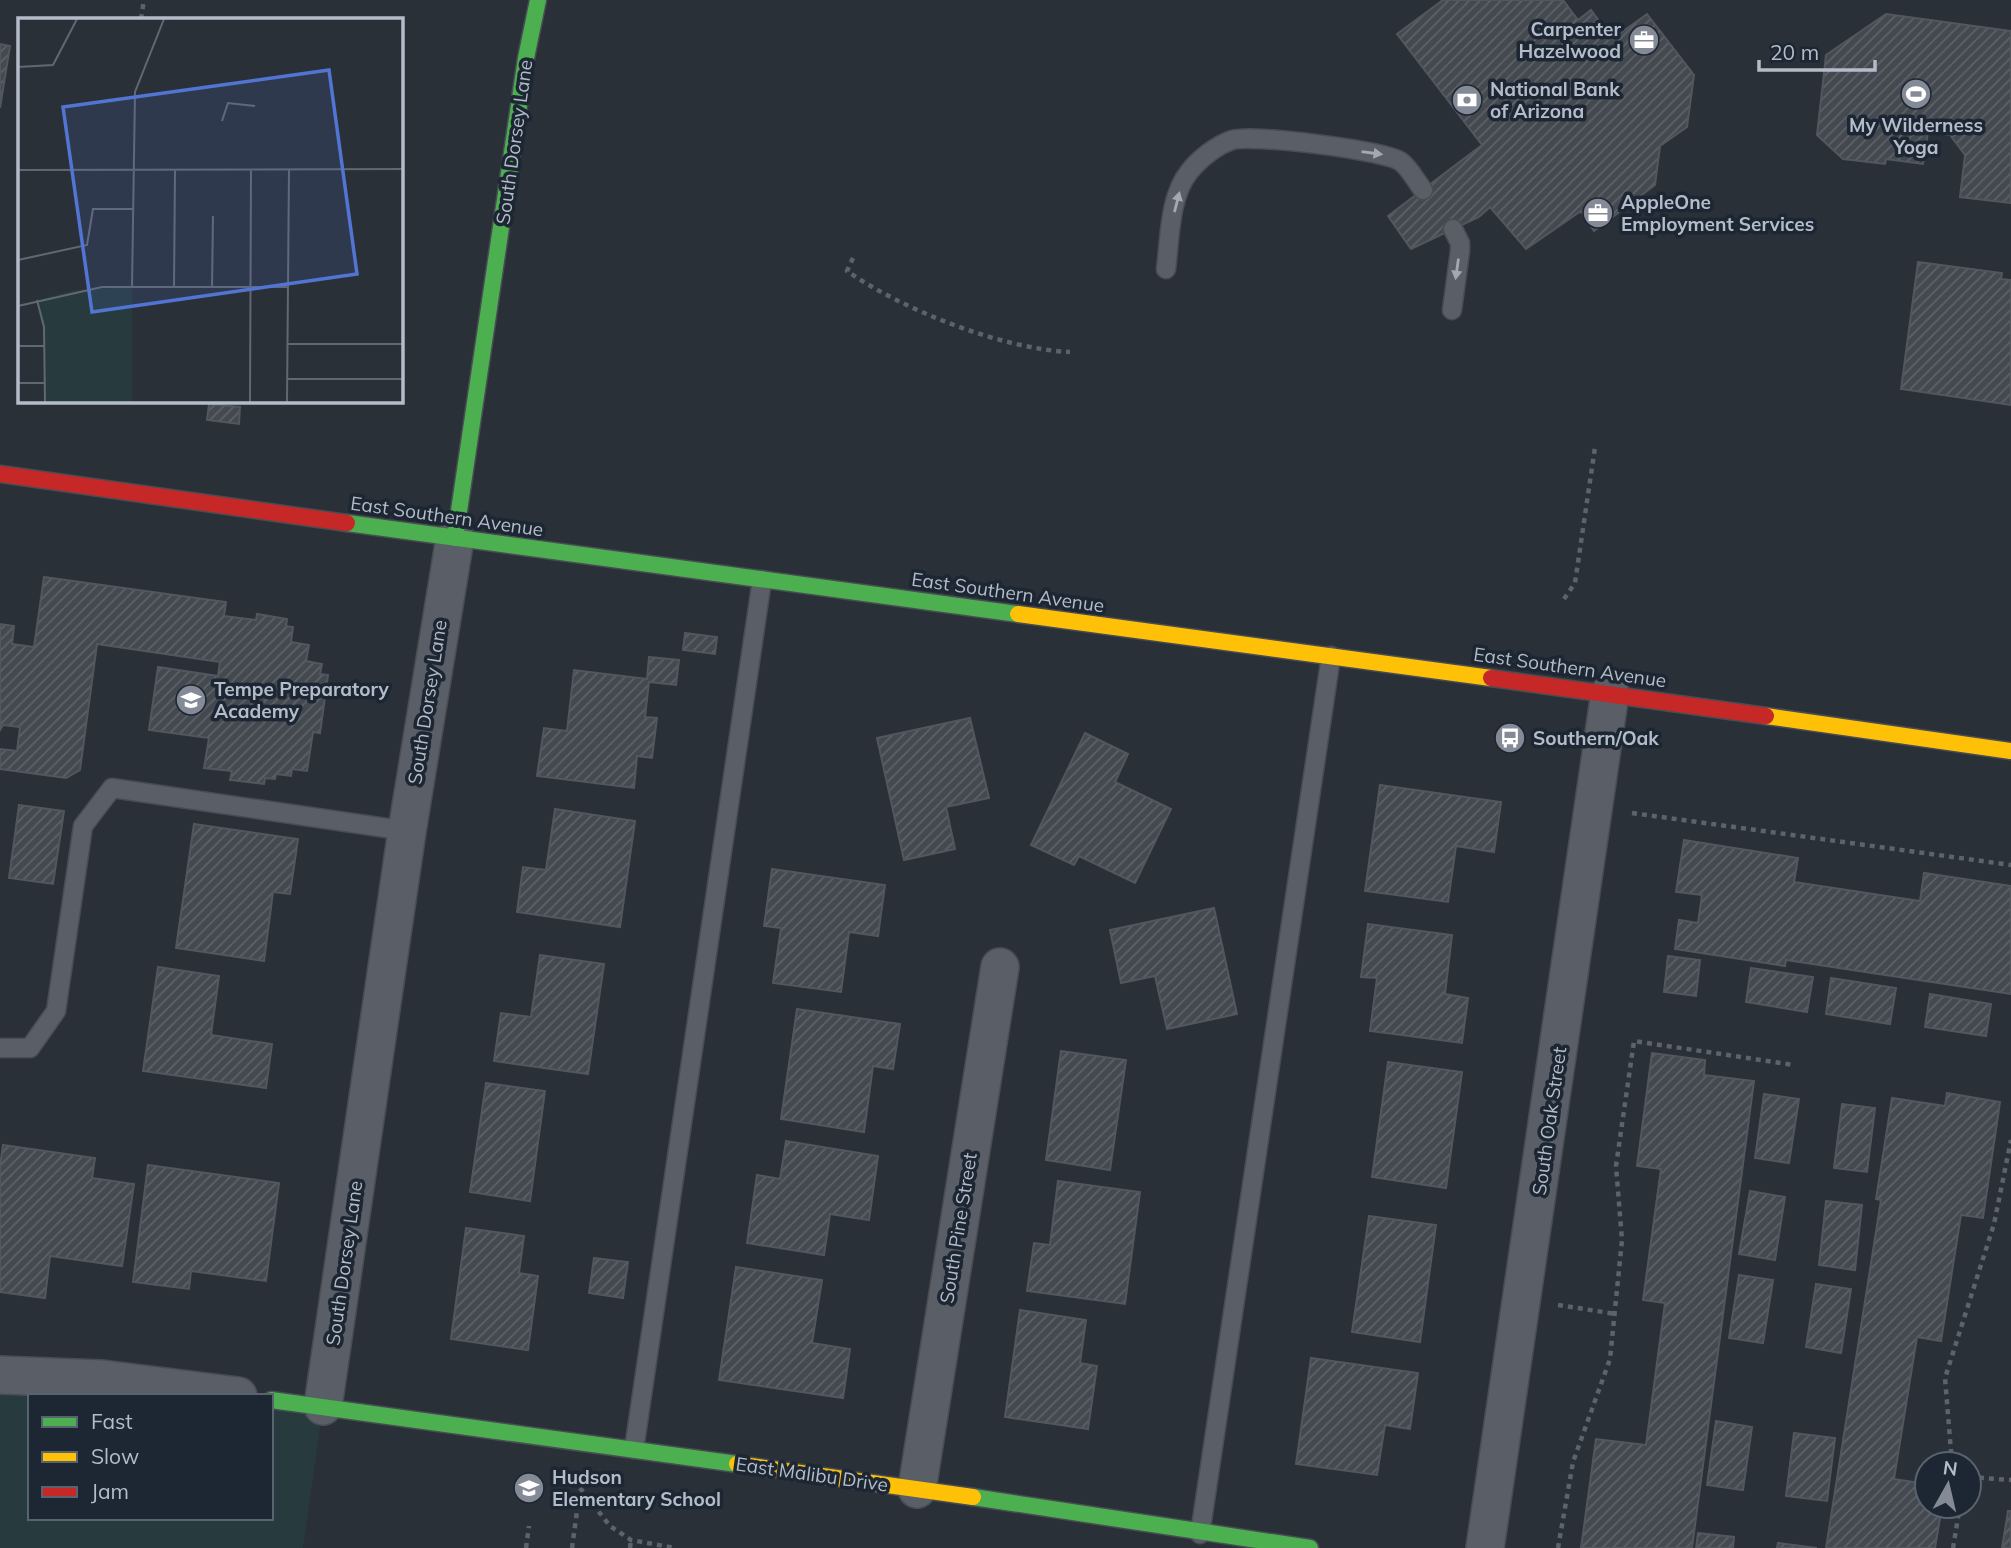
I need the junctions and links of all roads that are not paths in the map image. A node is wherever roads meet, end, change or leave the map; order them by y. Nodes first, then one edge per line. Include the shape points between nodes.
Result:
1 (538, 0) edge
2 (1423, 190) dead end
3 (1453, 229) dead end
4 (1166, 269) dead end
5 (1452, 310) dead end
6 (0, 474) edge
7 (455, 538) junction
8 (762, 580) junction
9 (1331, 656) junction
10 (1610, 693) junction
11 (2011, 751) edge
12 (407, 831) junction
13 (1000, 967) dead end
14 (0, 1048) edge
15 (0, 1376) edge
16 (222, 1394) edge
17 (273, 1400) edge
18 (323, 1406) junction
19 (634, 1449) junction
20 (917, 1489) junction
21 (1200, 1540) edge
22 (1310, 1548) edge
23 (1485, 1548) edge

1 - 7 main road, South Dorsey Lane
4 -> 2 lane via 1182,183 1206,156 1231,141 1259,138 1382,155 1403,163
3 -> 5 lane via 1460,251
6 - 7 main road, East Southern Avenue
7 - 8 main road, East Southern Avenue
7 - 12 street, South Dorsey Lane
8 - 9 main road, East Southern Avenue
8 - 19 lane
9 - 10 main road, East Southern Avenue
9 - 21 lane
10 - 11 main road, East Southern Avenue
10 - 23 street, South Oak Street
12 - 14 lane via 112,788 83,826 56,1011 30,1048
12 - 18 street, South Dorsey Lane
13 - 20 street, South Pine Street
15 - 16 street via 102,1379
17 - 18 main road, East Malibu Drive
18 - 19 main road, East Malibu Drive
19 - 20 main road, East Malibu Drive
20 - 21 main road, East Malibu Drive
21 - 22 main road, East Malibu Drive

